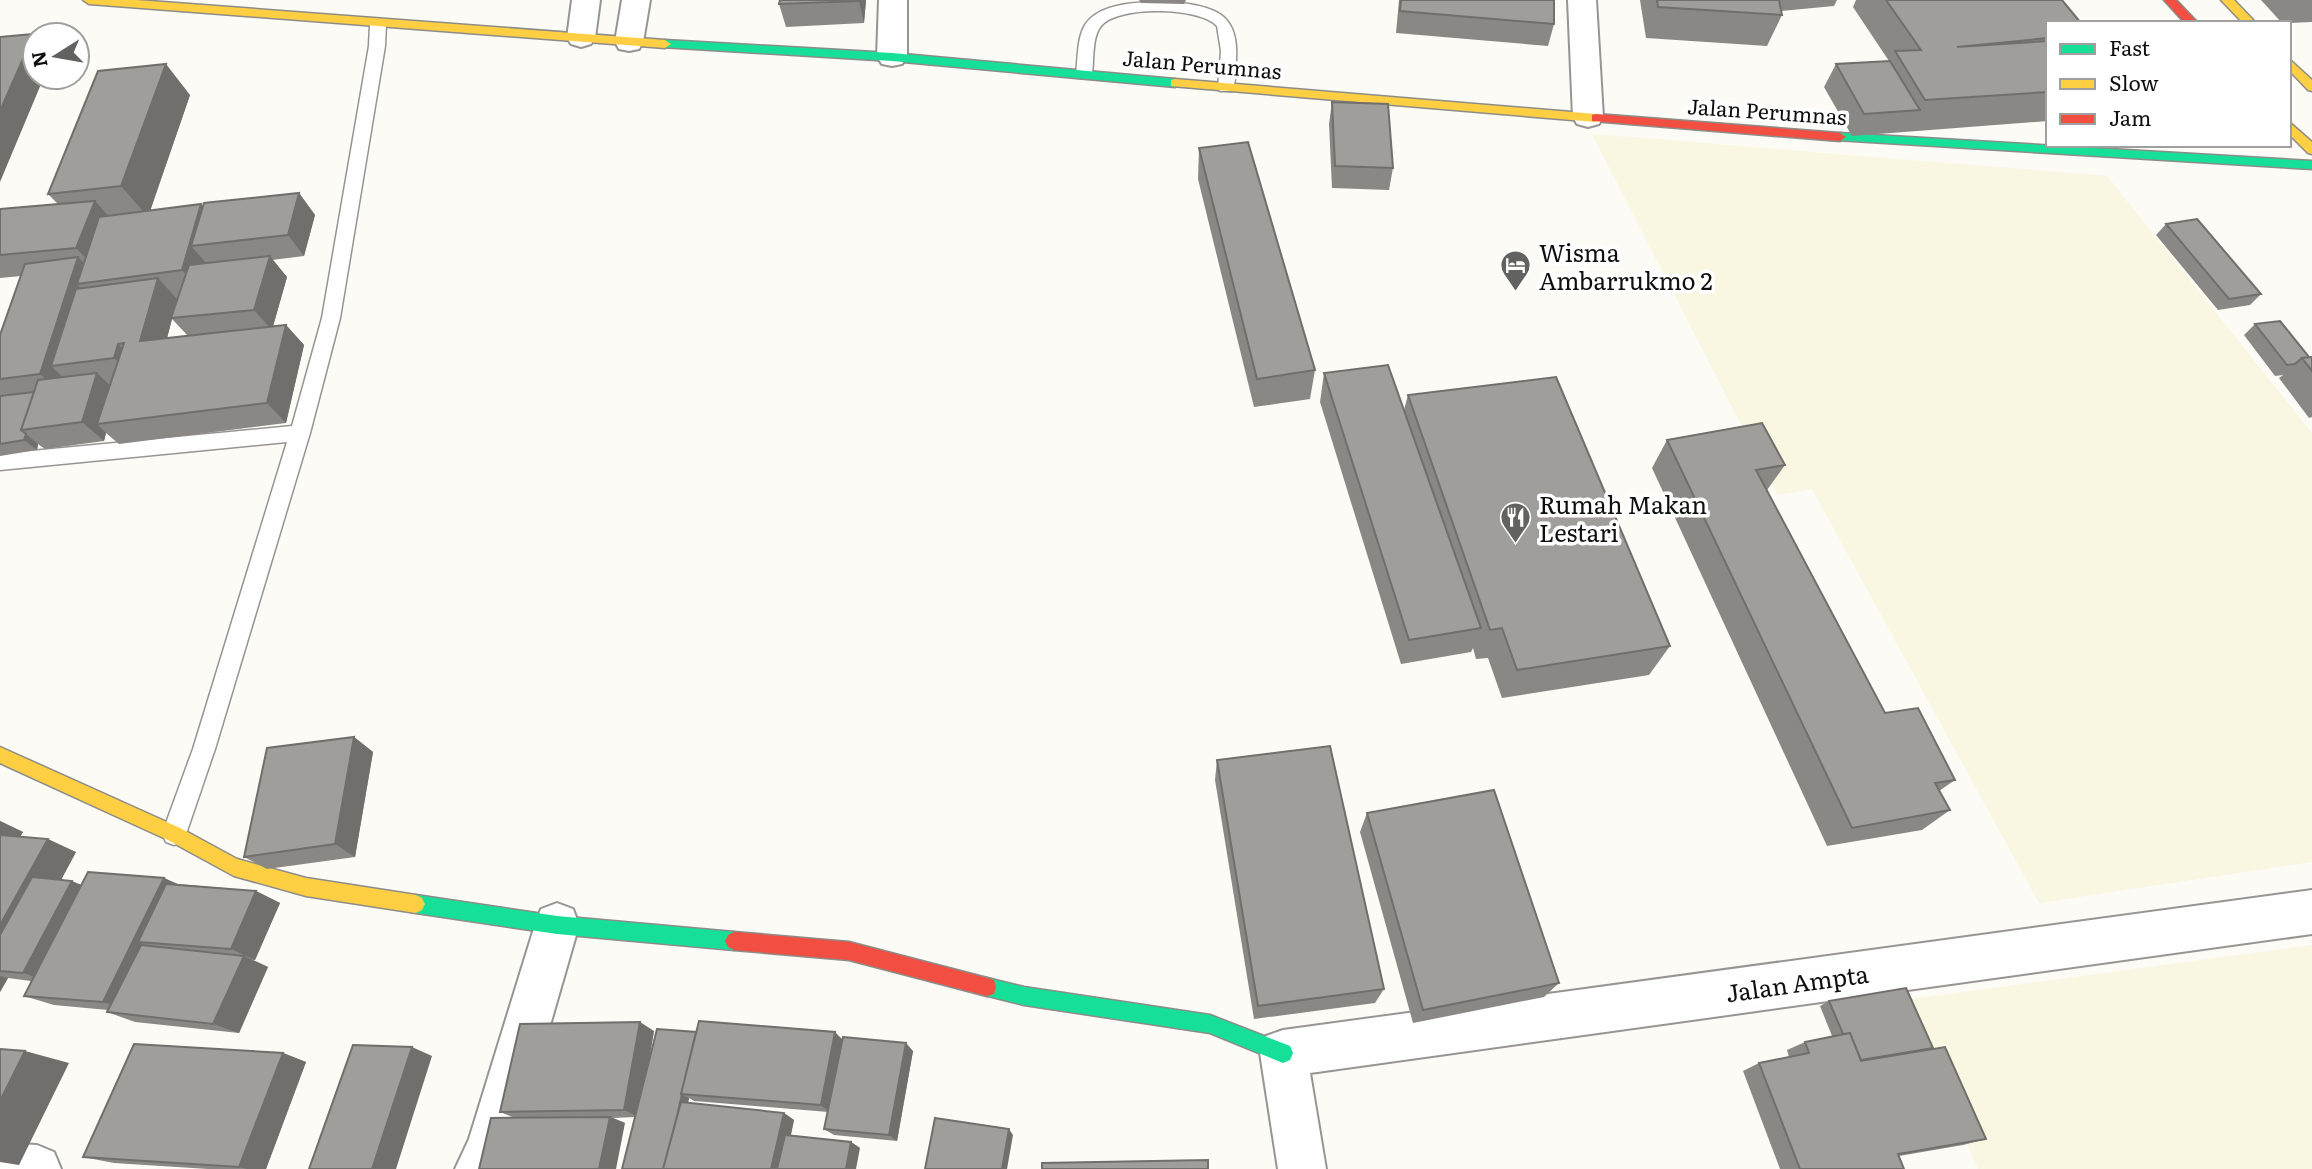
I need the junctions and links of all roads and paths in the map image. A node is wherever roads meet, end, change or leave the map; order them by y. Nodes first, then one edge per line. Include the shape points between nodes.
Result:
1 (89, 0) edge
2 (586, 0) edge
3 (636, 0) edge
4 (893, 0) edge
5 (1582, 0) edge
6 (2171, 0) edge
7 (2228, 0) edge
8 (206, 5) edge
9 (2190, 21) edge
10 (2248, 21) edge
11 (378, 24) junction
12 (581, 38) junction
13 (629, 42) junction
14 (892, 57) junction
15 (2291, 65) edge
16 (1084, 74) junction
17 (1226, 87) junction
18 (2312, 87) edge
19 (1588, 117) junction
20 (2291, 128) edge
21 (2312, 150) edge
22 (2312, 165) edge
23 (300, 433) junction
24 (0, 462) edge
25 (0, 755) edge
26 (174, 834) junction
27 (2312, 912) edge
28 (557, 925) junction
29 (1283, 1053) junction
30 (0, 1167) edge
31 (37, 1169) edge
32 (479, 1169) edge
33 (1302, 1169) edge

1 - 8 street, Jalan Perumnas
2 - 12 street
3 - 13 street
4 - 14 street
5 - 19 street
6 - 9 street
7 - 10 street
8 - 11 street, Jalan Perumnas
11 - 12 street, Jalan Perumnas
11 - 23 lane via 331,318
12 - 13 street, Jalan Perumnas
13 - 14 street, Jalan Perumnas
14 - 16 street, Jalan Perumnas
15 - 18 street
16 - 17 street, Jalan Perumnas
16 - 17 lane via 1092,25 1104,13 1126,7 1200,10 1219,19 1228,34
17 - 19 street, Jalan Perumnas
19 - 22 street, Jalan Perumnas via 1942,145
20 - 21 street
23 - 24 lane
23 - 26 lane
25 - 26 street
26 - 28 street via 234,867 306,887
27 - 29 street, Jalan Ampta
28 - 29 street via 849,951 1024,996 1210,1024
28 - 32 street via 490,1150
29 - 33 street
30 - 31 street

